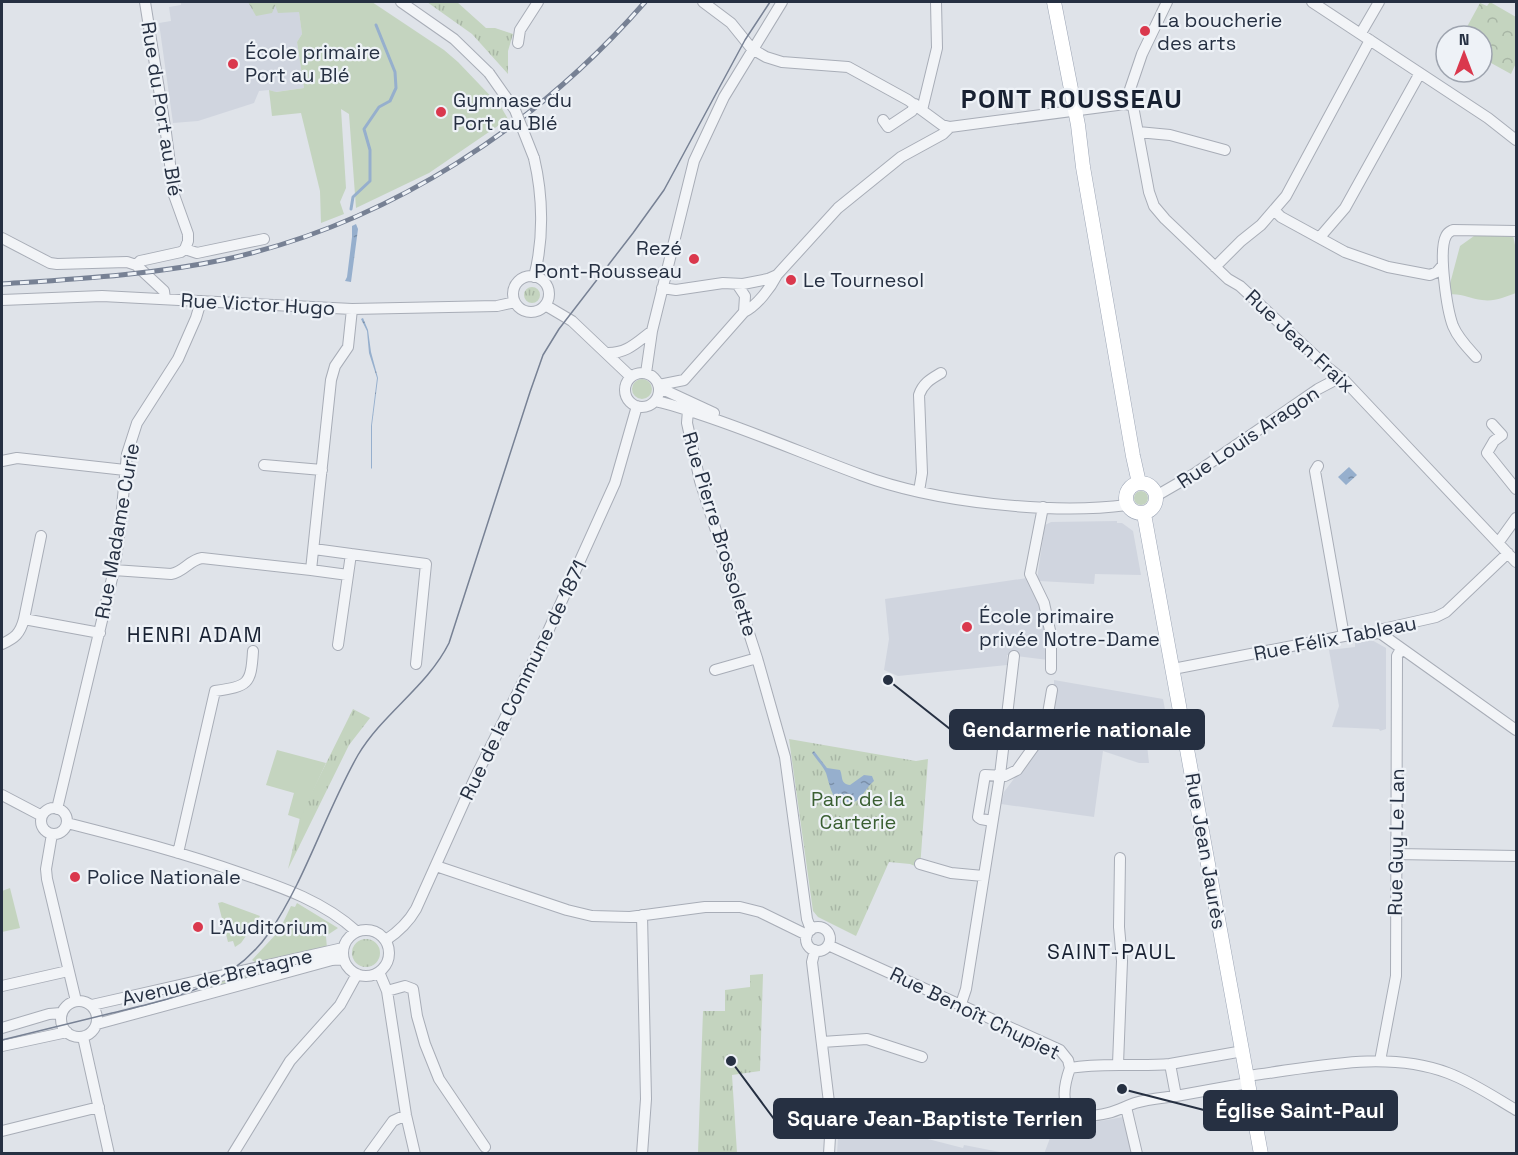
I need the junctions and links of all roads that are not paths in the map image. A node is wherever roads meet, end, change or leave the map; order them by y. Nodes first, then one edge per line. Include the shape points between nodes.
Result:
1 (145, 2) edge
2 (400, 2) edge
3 (538, 2) edge
4 (703, 2) edge
5 (782, 2) edge
6 (936, 2) edge
7 (1054, 2) edge
8 (1167, 2) edge
9 (1312, 2) edge
10 (1379, 2) edge
11 (1366, 36) junction
12 (518, 43) dead end
13 (752, 49) junction
14 (1420, 74) junction
15 (1125, 104) junction
16 (919, 107) junction
17 (1075, 110) junction
18 (883, 120) dead end
19 (950, 128) junction
20 (1138, 132) junction
21 (1516, 140) edge
22 (1225, 150) dead end
23 (1275, 211) junction
24 (1516, 231) edge
25 (1320, 237) junction
26 (2, 238) edge
27 (264, 239) dead end
28 (185, 249) junction
29 (136, 265) junction
30 (1443, 265) junction
31 (1215, 267) junction
32 (777, 275) junction
33 (534, 277) junction
34 (737, 284) junction
35 (662, 288) junction
36 (165, 299) junction
37 (2, 300) edge
38 (201, 301) junction
39 (515, 303) junction
40 (545, 305) junction
41 (352, 309) junction
42 (744, 312) junction
43 (652, 331) junction
44 (606, 353) junction
45 (1476, 357) dead end
46 (646, 373) junction
47 (941, 373) dead end
48 (631, 376) junction
49 (1339, 378) junction
50 (684, 380) junction
51 (659, 387) junction
52 (683, 399) junction
53 (655, 401) junction
54 (637, 406) junction
55 (688, 410) junction
56 (1492, 424) dead end
57 (737, 426) junction
58 (2, 461) edge
59 (264, 465) dead end
60 (1318, 466) dead end
61 (126, 470) junction
62 (322, 470) junction
63 (1139, 483) junction
64 (1516, 489) edge
65 (920, 491) junction
66 (1156, 496) junction
67 (1127, 505) junction
68 (1042, 507) junction
69 (1144, 514) junction
70 (1516, 518) edge
71 (41, 536) dead end
72 (1498, 543) junction
73 (314, 549) junction
74 (1508, 553) junction
75 (351, 554) junction
76 (1516, 562) edge
77 (114, 570) junction
78 (311, 570) junction
79 (348, 575) junction
80 (24, 619) junction
81 (100, 633) junction
82 (1380, 633) junction
83 (1344, 636) junction
84 (2, 644) edge
85 (338, 645) dead end
86 (1401, 649) junction
87 (253, 651) dead end
88 (1014, 656) dead end
89 (757, 658) junction
90 (416, 664) dead end
91 (1051, 669) dead end
92 (1173, 669) junction
93 (715, 670) dead end
94 (1052, 690) dead end
95 (1516, 730) edge
96 (1000, 775) junction
97 (2, 795) edge
98 (57, 809) junction
99 (42, 816) junction
100 (67, 824) junction
101 (52, 834) junction
102 (178, 853) junction
103 (1396, 854) junction
104 (1516, 856) edge
105 (1120, 858) dead end
106 (920, 864) dead end
107 (436, 866) junction
108 (983, 876) junction
109 (642, 915) junction
110 (356, 931) junction
111 (809, 932) junction
112 (386, 940) junction
113 (828, 945) junction
114 (815, 950) junction
115 (343, 954) junction
116 (68, 971) junction
117 (379, 972) junction
118 (357, 974) junction
119 (2, 986) edge
120 (387, 991) junction
121 (76, 1000) junction
122 (961, 1004) junction
123 (92, 1005) junction
124 (62, 1013) junction
125 (97, 1024) junction
126 (2, 1028) edge
127 (67, 1032) junction
128 (83, 1037) junction
129 (822, 1042) junction
130 (2, 1046) edge
131 (1243, 1051) junction
132 (922, 1057) dead end
133 (1380, 1061) junction
134 (1118, 1064) junction
135 (1170, 1064) junction
136 (1070, 1068) junction
137 (1248, 1080) junction
138 (1176, 1096) junction
139 (99, 1107) junction
140 (1126, 1107) junction
141 (1516, 1110) edge
142 (406, 1115) junction
143 (2, 1131) edge
144 (485, 1147) dead end
145 (109, 1154) edge
146 (233, 1154) edge
147 (369, 1154) edge
148 (415, 1154) edge
149 (642, 1154) edge
150 (829, 1154) edge
151 (1137, 1154) edge
152 (1261, 1154) edge

1 - 28 street, Rue du Port au Blé via 174,195 188,234
2 - 33 street, bridge via 454,39 489,73 515,110 534,158 539,186 541,209
3 - 12 street via 520,30
4 - 13 street via 731,23
5 - 13 street
6 - 16 street via 937,48
7 - 17 main road
8 - 15 street via 1142,54
9 - 11 street
10 - 11 street
11 - 14 street
11 - 23 street
13 - 16 street via 777,61 848,67
13 - 35 street via 694,162
14 - 21 street
14 - 25 street via 1345,208
15 - 17 street
15 - 20 street, Rue Jean Fraix via 1133,106
16 - 18 street via 888,127
16 - 19 street
17 - 19 street
17 - 63 main road
19 - 32 street via 901,157 838,208
20 - 22 street via 1170,135
20 - 31 street, Rue Jean Fraix via 1154,206
23 - 25 street
23 - 31 street
24 - 30 street via 1451,231 1444,239
25 - 30 street via 1345,252 1388,267 1430,275
26 - 29 street via 50,263
27 - 28 street via 197,253
28 - 29 street
29 - 36 street via 164,291
30 - 45 street via 1450,317
31 - 49 street, Rue Jean Fraix
32 - 34 street
32 - 42 street
33 - 39 street via 518,283 513,292
33 - 40 street via 547,288
34 - 35 street via 684,290
34 - 42 street via 745,296
35 - 43 street
36 - 37 street, Rue Victor Hugo via 91,296
36 - 38 street, Rue Victor Hugo
38 - 41 street, Rue Victor Hugo
38 - 61 street, Rue Madame Curie via 178,359 137,423
39 - 40 street via 530,312
39 - 41 street, Rue Victor Hugo
40 - 44 street via 568,318
41 - 62 street via 348,347 331,380
42 - 50 street
43 - 44 street via 627,350
43 - 46 street
44 - 48 street
46 - 48 street
46 - 51 street via 654,377
47 - 65 street via 927,381 919,395
48 - 54 street via 625,392
49 - 66 street, Rue Louis Aragon
49 - 72 street, Rue Jean Fraix via 1428,466
50 - 51 street
50 - 52 street
51 - 52 street
51 - 53 street
52 - 57 street
53 - 54 street via 647,407
53 - 55 street
54 - 107 street, Rue de la Commune de 1871 via 615,483
55 - 57 street
55 - 89 street, Rue Pierre Brossolette via 687,423 700,481
56 - 64 street via 1502,435 1487,453
57 - 65 street via 884,483
58 - 61 street via 17,458
59 - 62 street
60 - 83 street via 1315,471
61 - 77 street, Rue Madame Curie
62 - 73 street
63 - 66 main road via 1150,486
63 - 67 main road via 1128,491
65 - 68 street
66 - 69 main road via 1152,509
67 - 68 street
67 - 69 main road
68 - 91 street via 1030,574 1044,603 1051,635
69 - 92 main road, Rue Jean Jaurès
70 - 72 street
71 - 80 street
72 - 74 street, Rue Jean Fraix
73 - 75 street
73 - 78 street
74 - 76 street, Rue Jean Fraix
74 - 82 street, Rue Félix Tableau via 1442,615 1383,629
75 - 79 street
75 - 90 street via 426,564
77 - 78 street via 171,574 202,558
77 - 81 street, Rue Madame Curie
78 - 79 street
79 - 85 street
80 - 81 street
80 - 84 street via 21,633
81 - 98 street, Rue Madame Curie
82 - 83 street, Rue Félix Tableau
82 - 86 street
83 - 92 street, Rue Félix Tableau
86 - 95 street
86 - 103 street, Rue Guy Le Lan via 1397,656
87 - 102 street via 251,673 245,683 215,691
88 - 96 street
89 - 93 street, Rue Pierre Brossolette
89 - 111 street, Rue Pierre Brossolette via 785,757
92 - 131 main road, Rue Jean Jaurès
94 - 96 street via 1045,731 1017,770 1011,775
96 - 108 street via 985,775 978,817 992,821
97 - 99 street
98 - 99 street
98 - 100 street via 66,816
99 - 101 street via 43,827
100 - 101 street
100 - 102 street
101 - 116 street via 47,879
102 - 110 street via 297,894
103 - 104 street
103 - 133 street, Rue Guy Le Lan via 1396,976
105 - 134 street
106 - 108 street via 951,873
107 - 109 street via 578,913 609,918
107 - 112 street, Rue de la Commune de 1871 via 413,915
108 - 122 street
109 - 111 street via 740,907
109 - 149 street via 646,1099
110 - 112 street via 371,930
110 - 115 street via 347,939
111 - 113 street via 823,929
111 - 114 street via 808,946
112 - 117 street via 389,956
113 - 114 street
113 - 122 street, Rue Benoît Chupiet
114 - 129 street via 812,962
115 - 118 street via 347,967
115 - 123 street, Avenue de Bretagne
115 - 125 street, Avenue de Bretagne
116 - 119 street
116 - 121 street
117 - 118 street
117 - 120 street
118 - 146 street via 340,1005 290,1061
120 - 142 street
120 - 144 street via 405,986 413,989 425,1044 439,1079
121 - 123 street
121 - 124 street
122 - 136 street, Rue Benoît Chupiet via 1060,1050
123 - 125 street
124 - 126 street
124 - 127 street via 61,1024
125 - 128 street
127 - 128 street
127 - 130 street
128 - 139 street
129 - 132 street via 867,1039
129 - 150 street via 831,1119
131 - 135 street, Rue Benoît Chupiet
131 - 137 main road, Rue Jean Jaurès
133 - 137 street
133 - 141 street via 1448,1073
134 - 135 street, Rue Benoît Chupiet
134 - 136 street, Rue Benoît Chupiet
135 - 138 street
136 - 140 street via 1063,1092 1064,1101 1074,1112 1094,1115
137 - 138 street
137 - 152 main road, Rue Jean Jaurès
138 - 140 street
139 - 143 street
139 - 145 street
140 - 151 street
142 - 147 street via 393,1121
142 - 148 street

